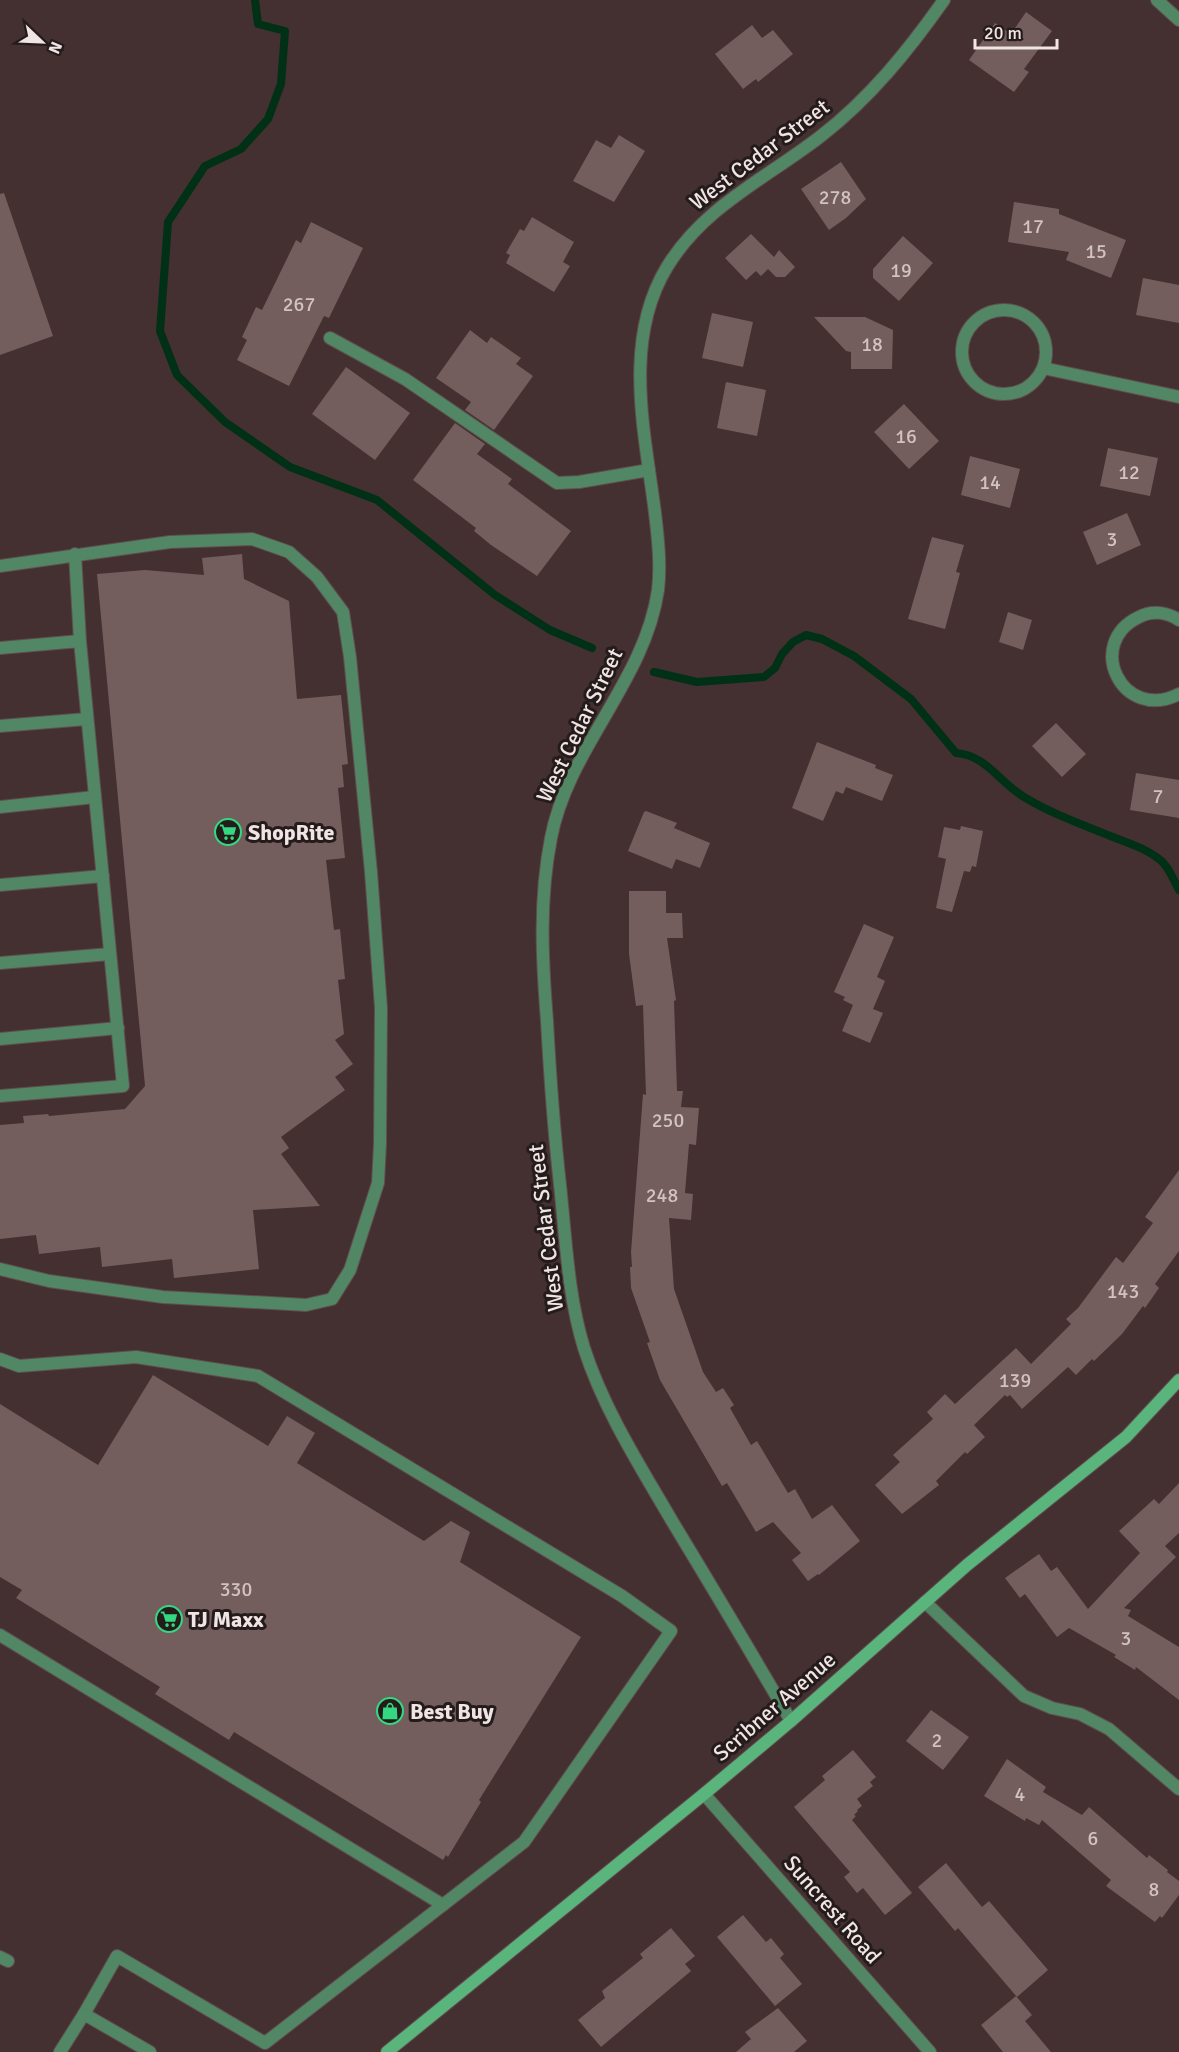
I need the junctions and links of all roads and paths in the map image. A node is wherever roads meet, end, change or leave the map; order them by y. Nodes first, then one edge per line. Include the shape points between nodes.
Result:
1 (944, 0) edge
2 (1157, 0) edge
3 (1179, 20) edge
4 (330, 338) dead end
5 (1043, 369) junction
6 (1179, 397) edge
7 (649, 470) junction
8 (75, 554) junction
9 (0, 566) edge
10 (1179, 620) edge
11 (80, 641) junction
12 (0, 648) edge
13 (1179, 694) edge
14 (87, 719) junction
15 (0, 726) edge
16 (95, 797) junction
17 (0, 807) edge
18 (102, 876) junction
19 (0, 885) edge
20 (110, 954) junction
21 (0, 963) edge
22 (118, 1028) junction
23 (0, 1039) edge
24 (0, 1096) edge
25 (0, 1269) edge
26 (0, 1359) edge
27 (1179, 1380) edge
28 (924, 1602) junction
29 (0, 1635) edge
30 (791, 1721) junction
31 (1179, 1789) edge
32 (704, 1794) junction
33 (443, 1905) junction
34 (84, 2014) junction
35 (60, 2052) edge
36 (150, 2052) edge
37 (387, 2052) edge
38 (930, 2052) edge

1 - 7 street, West Cedar Street via 875,88 818,138 711,213 665,270 652,297 639,371
2 - 3 street
4 - 7 street via 405,379 557,483
5 - 5 street via 1046,355 1040,328 1018,311 1004,309 978,318 963,341 965,369 973,381 997,394 1024,389
5 - 6 street
7 - 30 street, West Cedar Street via 660,576 655,609 637,658 564,797 552,831 542,899 542,957 554,1121 573,1300 585,1349 628,1445
8 - 9 street
8 - 11 street
8 - 25 street via 170,542 252,539 290,552 317,577 344,612 381,1008 378,1183 350,1270 332,1299 306,1305 163,1297 49,1281
10 - 13 street via 1158,612 1129,621 1113,647 1112,662 1116,677 1138,698 1153,701
11 - 12 street
11 - 14 street
14 - 15 street
14 - 16 street
16 - 17 street
16 - 18 street
18 - 19 street
18 - 20 street
20 - 21 street
20 - 22 street
22 - 23 street
22 - 24 street via 123,1086
26 - 33 street via 19,1366 136,1357 258,1376 621,1596 671,1631 524,1842
27 - 28 street, Scribner Avenue via 1126,1437
28 - 30 street, Scribner Avenue
28 - 31 street via 1024,1696 1080,1714 1109,1729
29 - 33 street
30 - 32 street, Scribner Avenue
32 - 37 street, Scribner Avenue
32 - 38 street, Suncrest Road
33 - 34 street via 265,2043 117,1956
34 - 35 street
34 - 36 street

